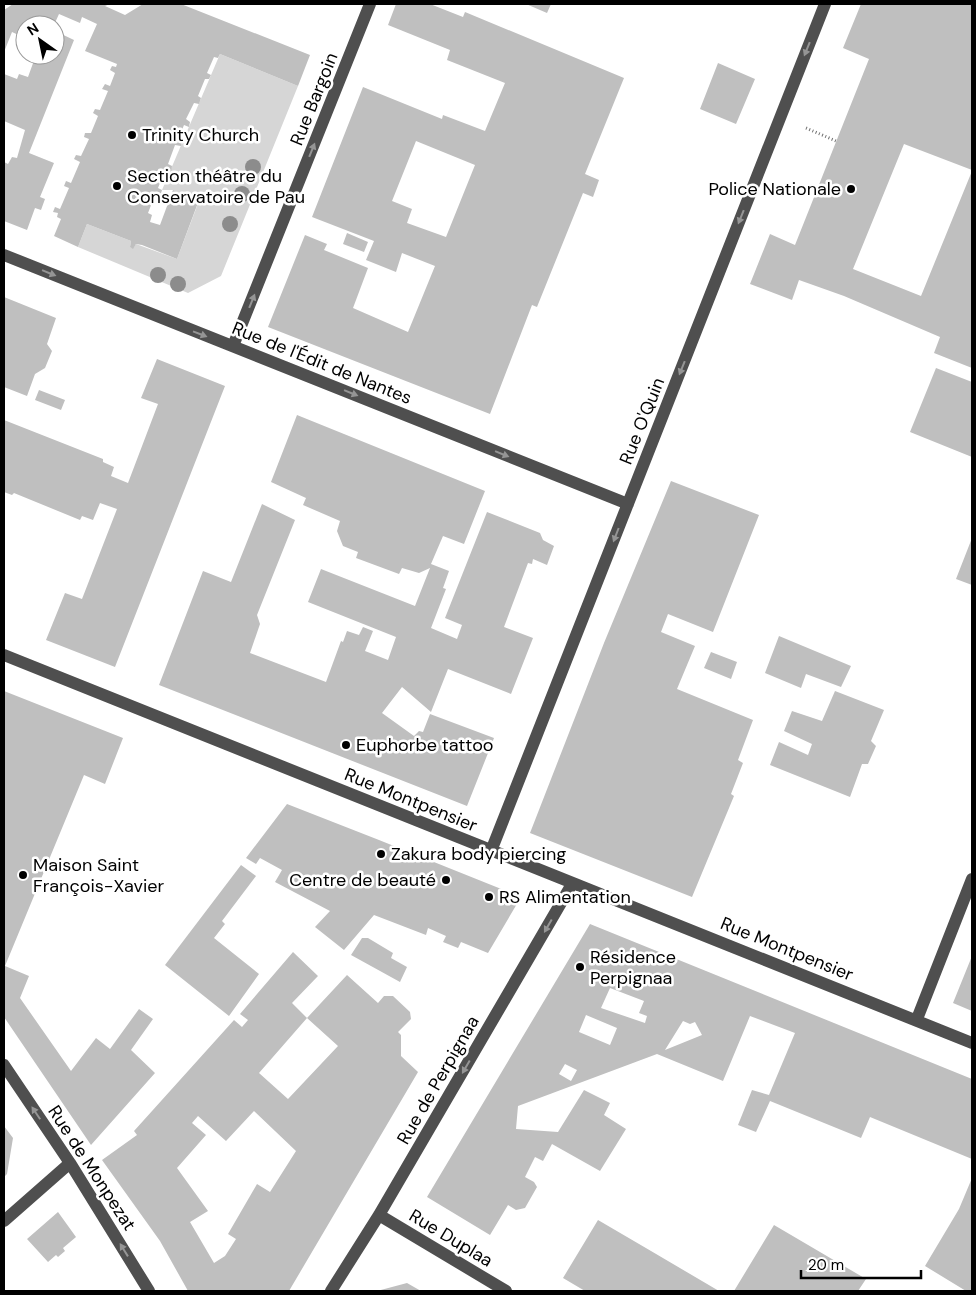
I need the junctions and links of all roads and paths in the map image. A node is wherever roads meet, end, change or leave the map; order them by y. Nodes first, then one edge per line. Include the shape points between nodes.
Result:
1 (370, 4) edge
2 (825, 4) edge
3 (4, 255) edge
4 (233, 346) junction
5 (628, 504) junction
6 (4, 655) edge
7 (491, 850) junction
8 (972, 879) edge
9 (572, 884) junction
10 (916, 1019) junction
11 (972, 1043) edge
12 (4, 1065) edge
13 (70, 1163) junction
14 (379, 1215) junction
15 (4, 1221) edge
16 (149, 1291) edge
17 (331, 1291) edge
18 (506, 1291) edge

4 -> 1 street, Rue Bargoin
2 -> 5 street, Rue O'Quin
3 -> 4 street, Rue de l'Édit de Nantes
4 -> 5 street, Rue de l'Édit de Nantes
5 -> 7 street, Rue O'Quin
6 - 7 street, Rue Montpensier
7 - 9 street, Rue Montpensier
8 - 10 street
9 - 10 street, Rue Montpensier
9 -> 14 street, Rue de Perpignaa
10 - 11 street, Rue Montpensier
13 -> 12 street, Rue de Monpezat
13 - 15 street
16 -> 13 street, Rue de Monpezat
14 - 17 street, Rue de Perpignaa
14 - 18 street, Rue Duplaa

